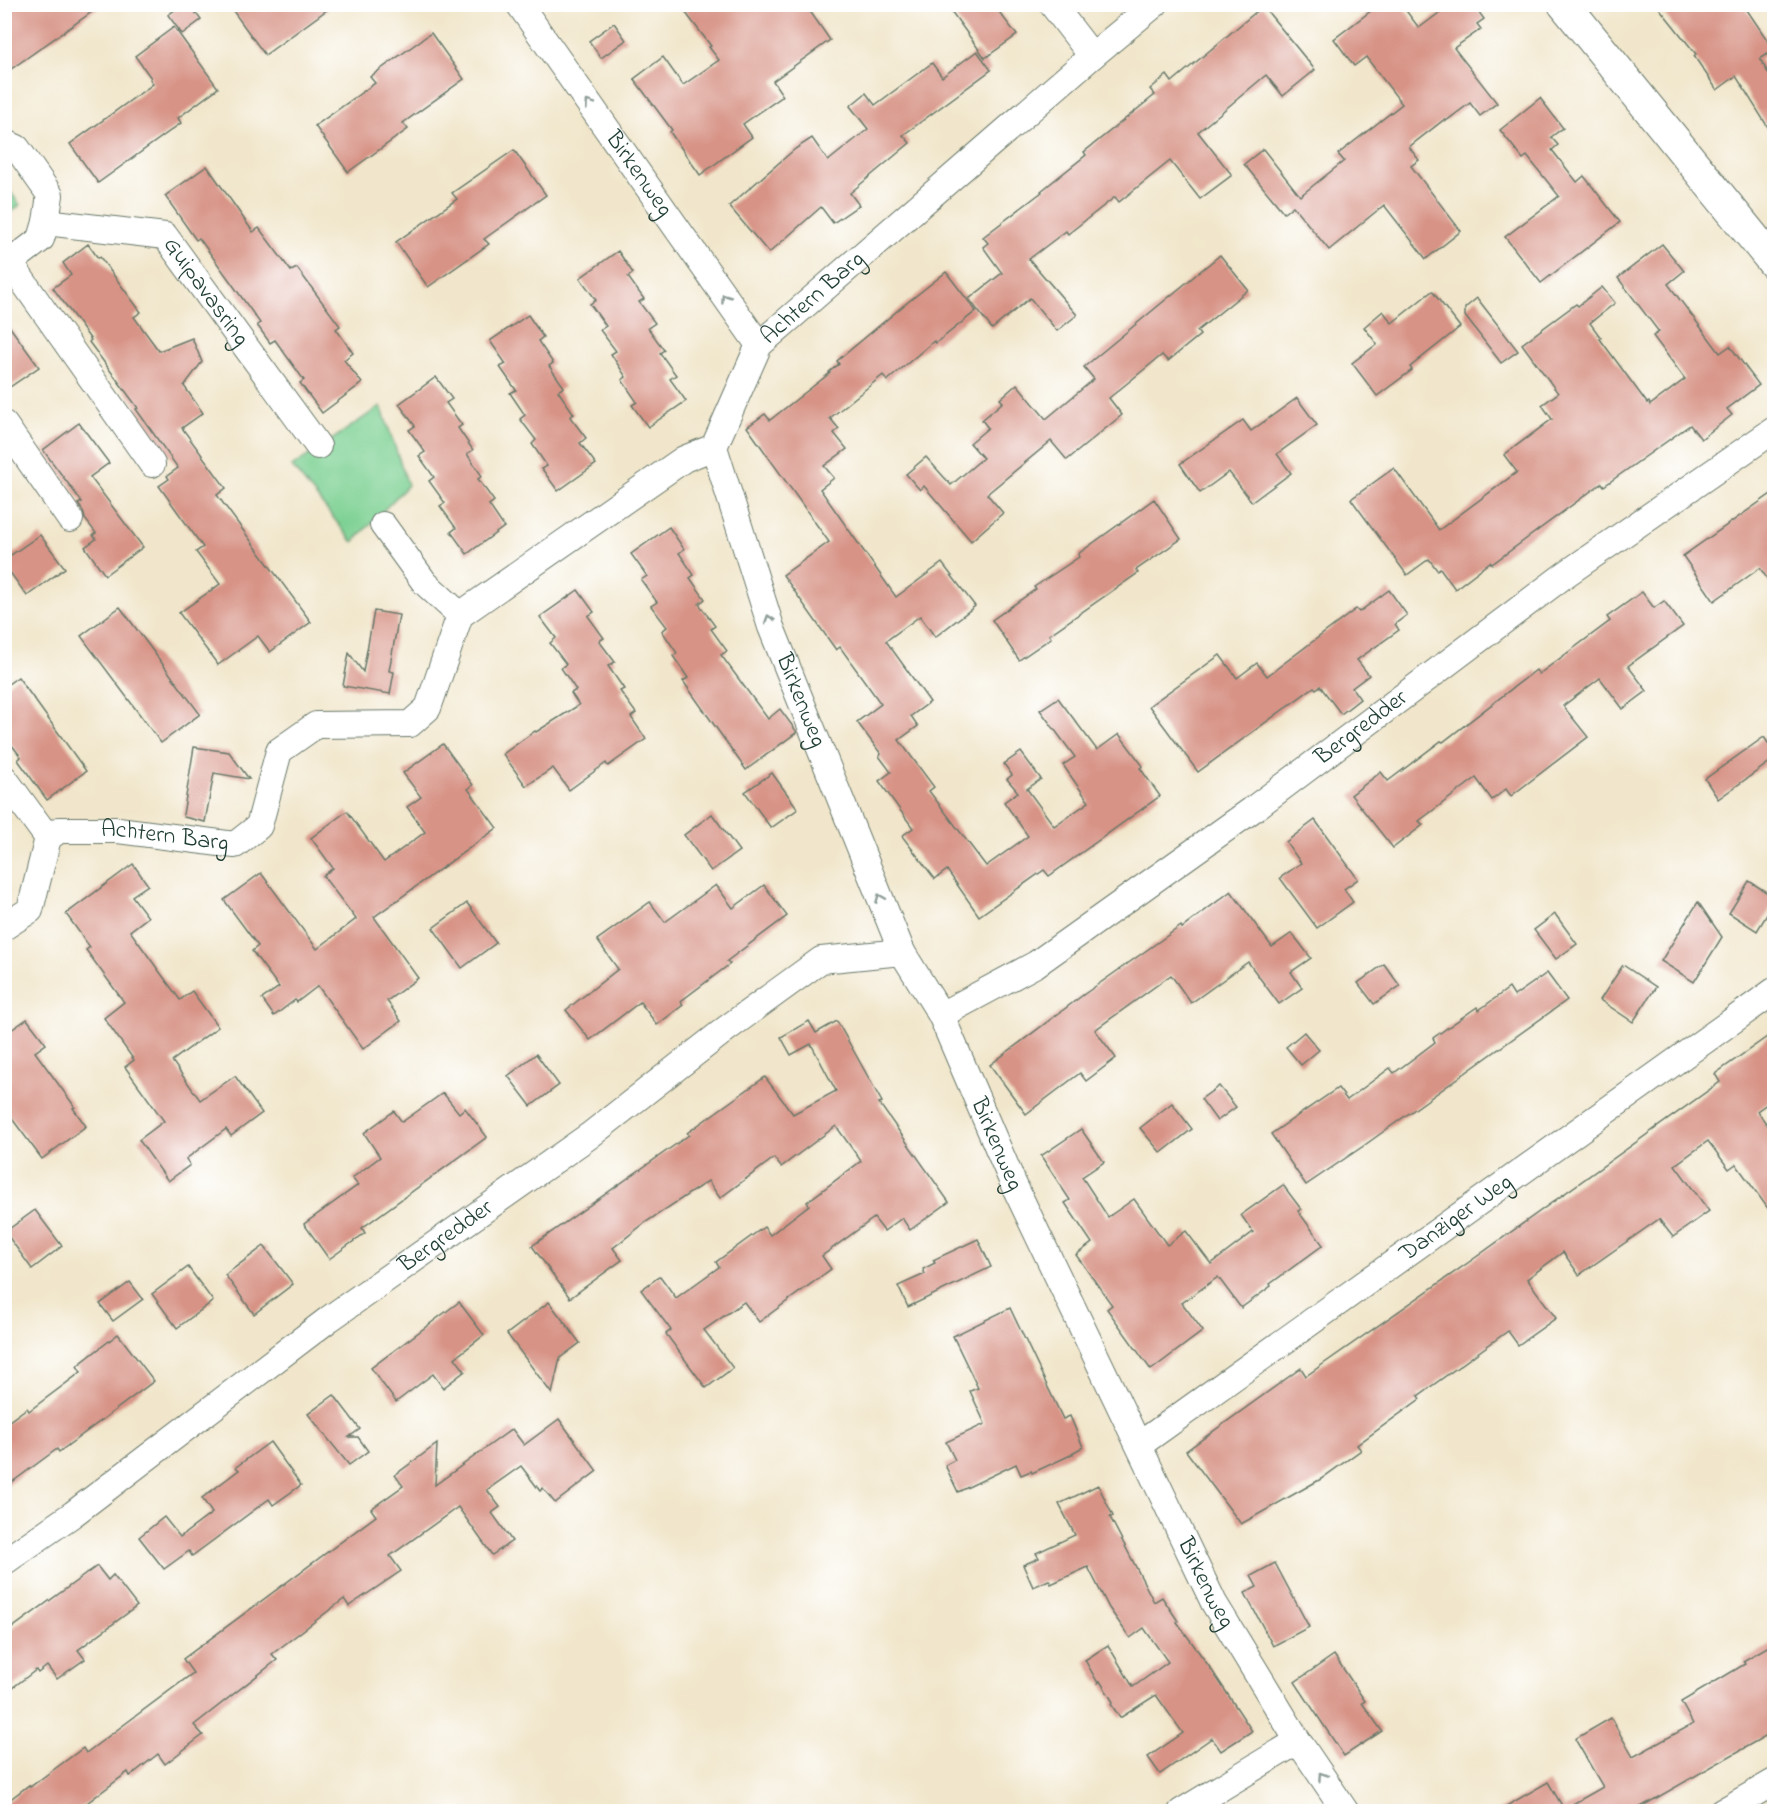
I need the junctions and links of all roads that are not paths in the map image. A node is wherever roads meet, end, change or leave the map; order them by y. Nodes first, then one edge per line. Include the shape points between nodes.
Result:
1 (519, 4) edge
2 (1052, 4) edge
3 (1155, 4) edge
4 (1564, 4) edge
5 (1092, 56) junction
6 (4, 142) edge
7 (46, 222) junction
8 (1774, 263) edge
9 (7, 265) edge
10 (759, 345) junction
11 (4, 424) edge
12 (1774, 430) edge
13 (318, 446) dead end
14 (714, 447) junction
15 (152, 464) dead end
16 (70, 519) dead end
17 (383, 525) dead end
18 (460, 615) junction
19 (4, 778) edge
20 (48, 838) junction
21 (4, 927) edge
22 (902, 952) junction
23 (1774, 991) edge
24 (941, 1015) junction
25 (1139, 1445) junction
26 (4, 1562) edge
27 (1298, 1741) junction
28 (1774, 1782) edge
29 (1181, 1812) edge
30 (1346, 1812) edge
31 (1722, 1812) edge

10 -> 1 street, Birkenweg
2 - 5 street
3 - 5 street, Achtern Barg
4 - 8 street
5 - 10 street, Achtern Barg
6 - 7 street via 17,148 50,195
7 - 9 street via 41,239
7 - 13 street, Guipavasring via 165,236
9 - 15 street
10 - 14 street, Achtern Barg
11 - 16 street
12 - 24 street, Bergredder via 1566,574 1252,810 1036,964
14 - 18 street via 684,459
22 -> 14 street, Birkenweg via 771,627
17 - 18 street via 425,583
18 - 20 street, Achtern Barg via 428,708 410,723 316,725 279,751 258,826 235,845 118,830 59,830
19 - 20 street
20 - 21 street via 30,909
22 - 24 street, Birkenweg
22 - 26 street, Bergredder via 821,960 589,1136 323,1324
23 - 25 street, Danziger Weg
24 - 25 street, Birkenweg via 1013,1183
25 - 27 street, Birkenweg via 1214,1603
27 - 29 street
30 -> 27 street, Birkenweg
28 - 31 street

